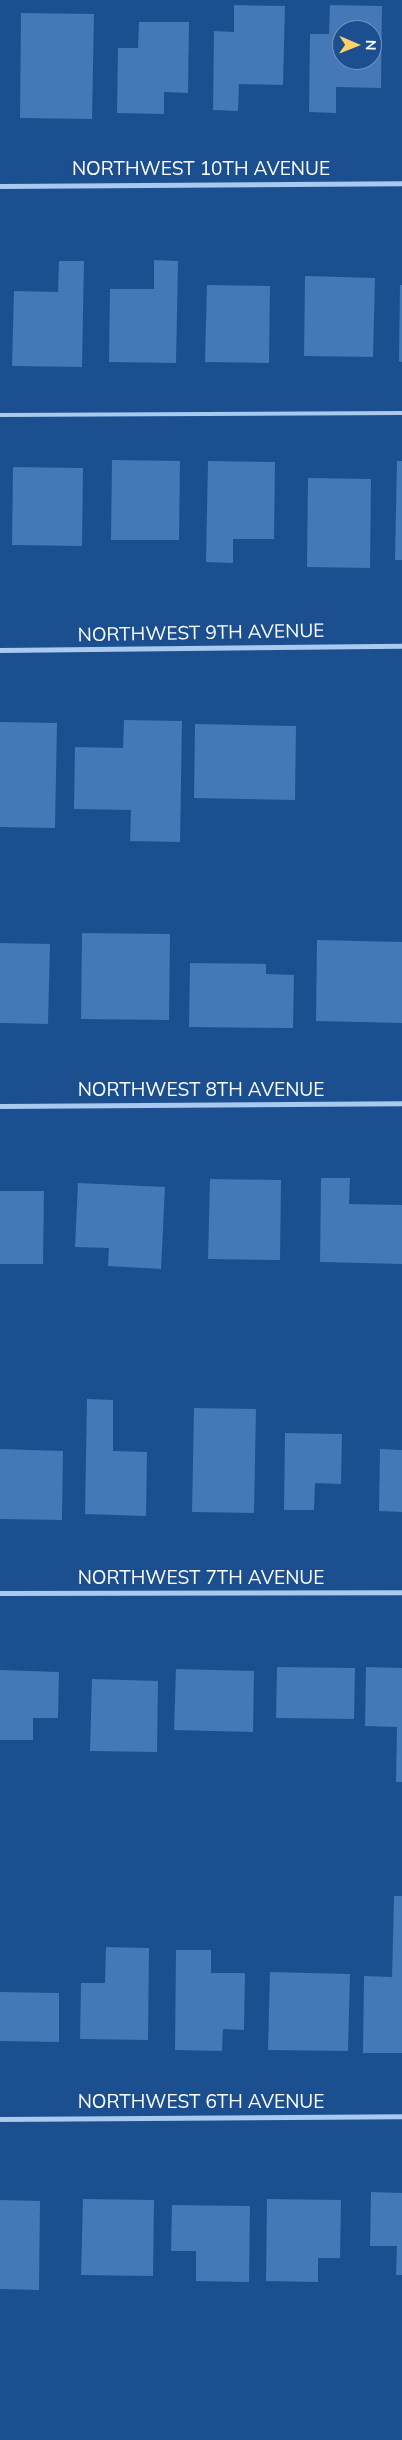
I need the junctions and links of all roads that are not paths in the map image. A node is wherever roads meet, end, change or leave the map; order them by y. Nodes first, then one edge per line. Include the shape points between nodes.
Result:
1 (402, 183) edge
2 (0, 186) edge
3 (402, 412) edge
4 (0, 415) edge
5 (402, 646) edge
6 (0, 650) edge
7 (402, 1103) edge
8 (0, 1106) edge
9 (402, 1592) edge
10 (0, 1593) edge
11 (402, 2116) edge
12 (0, 2118) edge

1 - 2 street, NORTHWEST 10TH AVENUE
3 - 4 lane
5 - 6 street, NORTHWEST 9TH AVENUE
7 - 8 street, NORTHWEST 8TH AVENUE
9 - 10 street, NORTHWEST 7TH AVENUE
11 - 12 street, NORTHWEST 6TH AVENUE

